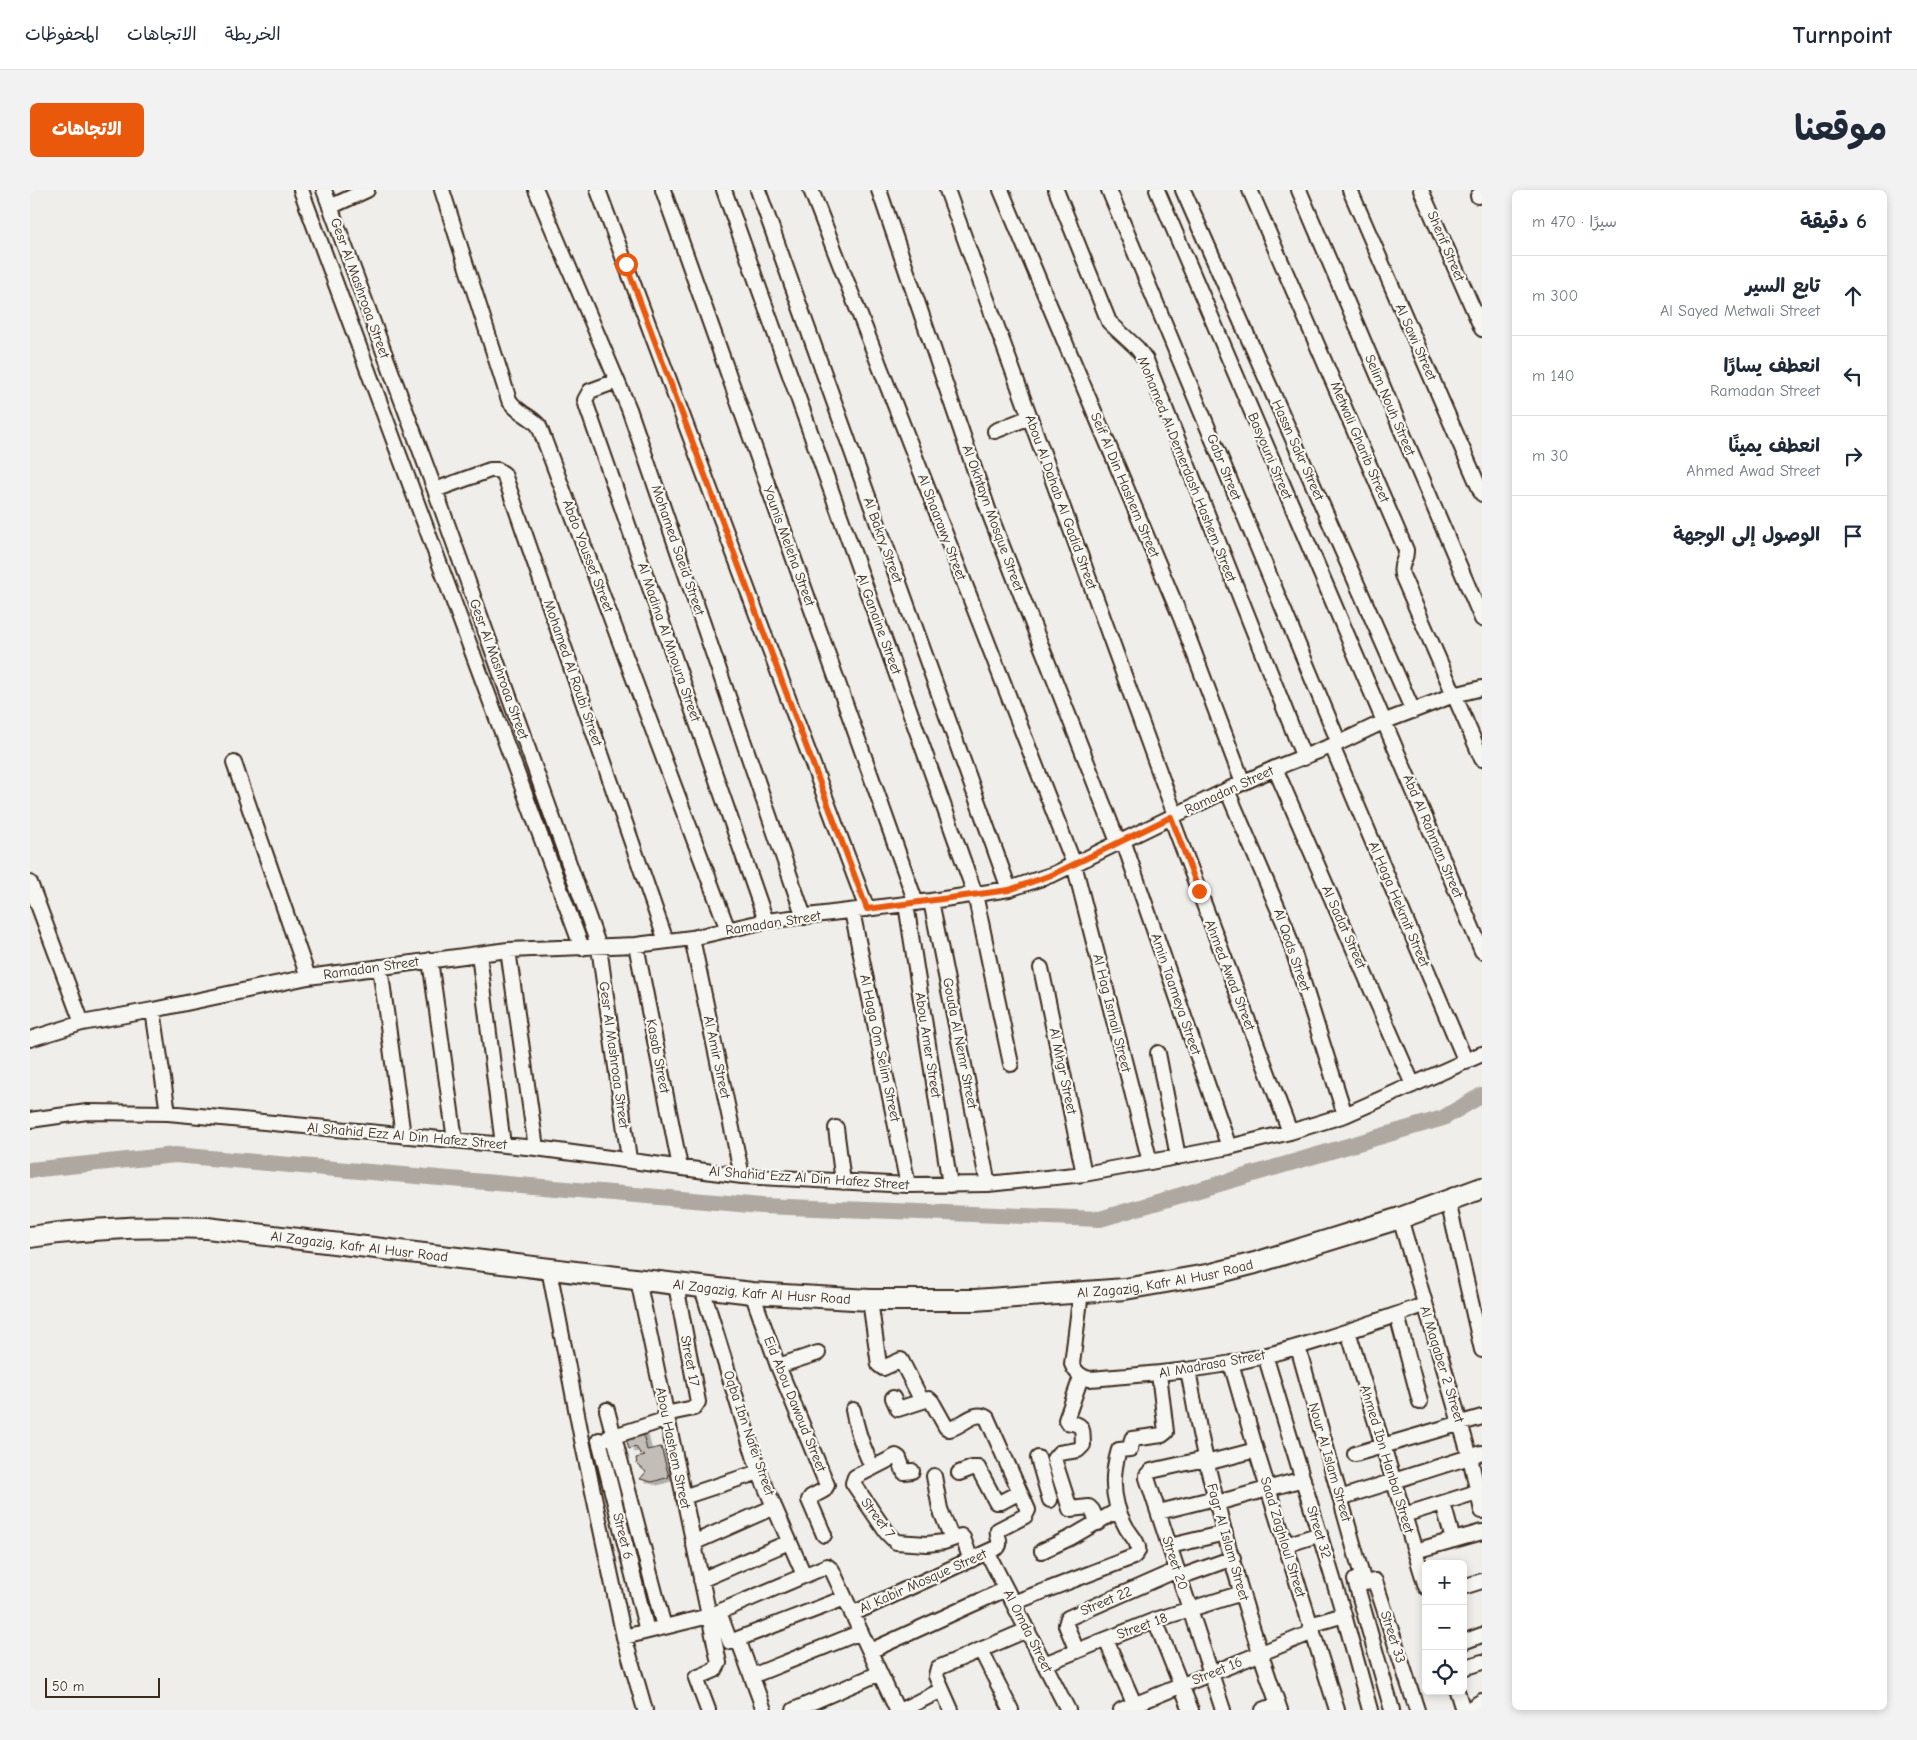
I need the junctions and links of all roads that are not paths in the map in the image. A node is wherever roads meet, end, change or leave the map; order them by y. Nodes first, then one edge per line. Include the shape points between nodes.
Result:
1 (301, 190) edge
2 (324, 190) edge
3 (367, 190) edge
4 (442, 190) edge
5 (536, 190) edge
6 (598, 190) edge
7 (663, 190) edge
8 (724, 190) edge
9 (758, 190) edge
10 (811, 190) edge
11 (879, 190) edge
12 (947, 190) edge
13 (1001, 190) edge
14 (1056, 190) edge
15 (1109, 190) edge
16 (1157, 190) edge
17 (1183, 190) edge
18 (1250, 190) edge
19 (1299, 190) edge
20 (1350, 190) edge
21 (1422, 190) edge
22 (330, 207) junction
23 (1482, 329) edge
24 (617, 381) junction
25 (1030, 417) junction
26 (995, 431) dead end
27 (435, 490) junction
28 (1482, 494) edge
29 (1482, 620) edge
30 (1482, 688) edge
31 (1454, 695) junction
32 (1413, 710) junction
33 (1383, 722) junction
34 (1335, 745) junction
35 (1304, 758) junction
36 (1482, 759) edge
37 (234, 763) dead end
38 (1275, 768) junction
39 (1244, 783) junction
40 (1227, 790) junction
41 (1173, 816) junction
42 (1120, 841) junction
43 (1074, 864) junction
44 (30, 884) edge
45 (1009, 890) junction
46 (976, 894) junction
47 (931, 901) junction
48 (911, 904) junction
49 (867, 909) junction
50 (852, 911) junction
51 (804, 917) junction
52 (766, 921) junction
53 (728, 930) junction
54 (692, 938) junction
55 (666, 941) junction
56 (636, 945) junction
57 (599, 946) junction
58 (582, 948) junction
59 (508, 950) junction
60 (1482, 951) edge
61 (478, 954) junction
62 (430, 960) junction
63 (380, 967) junction
64 (1041, 968) dead end
65 (308, 977) junction
66 (153, 1010) junction
67 (82, 1023) junction
68 (30, 1039) edge
69 (1158, 1053) dead end
70 (1482, 1054) edge
71 (1466, 1062) junction
72 (1011, 1064) dead end
73 (1413, 1085) junction
74 (168, 1113) junction
75 (1345, 1114) junction
76 (30, 1120) edge
77 (836, 1128) dead end
78 (1290, 1132) junction
79 (403, 1136) junction
80 (455, 1140) junction
81 (504, 1145) junction
82 (1229, 1147) junction
83 (536, 1148) junction
84 (1178, 1157) junction
85 (629, 1159) junction
86 (1150, 1162) junction
87 (680, 1167) junction
88 (1084, 1174) junction
89 (742, 1176) junction
90 (843, 1182) junction
91 (988, 1184) junction
92 (908, 1185) junction
93 (950, 1185) junction
94 (1482, 1188) edge
95 (1448, 1201) junction
96 (1400, 1218) junction
97 (30, 1237) edge
98 (550, 1269) junction
99 (638, 1280) junction
100 (676, 1285) junction
101 (702, 1288) junction
102 (1081, 1292) junction
103 (752, 1293) junction
104 (870, 1300) junction
105 (1424, 1305) junction
106 (1397, 1315) junction
107 (1348, 1331) junction
108 (1298, 1346) junction
109 (1482, 1350) edge
110 (818, 1352) dead end
111 (1265, 1356) junction
112 (1232, 1363) junction
113 (778, 1366) junction
114 (1188, 1370) junction
115 (1159, 1374) junction
116 (1081, 1377) junction
117 (892, 1398) dead end
118 (922, 1400) junction
119 (1420, 1402) dead end
120 (607, 1410) dead end
121 (853, 1410) dead end
122 (666, 1417) junction
123 (1482, 1417) edge
124 (1459, 1423) junction
125 (614, 1435) junction
126 (599, 1440) junction
127 (583, 1445) junction
128 (1383, 1445) junction
129 (1256, 1450) junction
130 (1355, 1454) dead end
131 (1476, 1455) edge
132 (1038, 1458) dead end
133 (1206, 1461) junction
134 (872, 1468) junction
135 (912, 1471) dead end
136 (759, 1472) junction
137 (959, 1473) dead end
138 (934, 1476) dead end
139 (1303, 1480) junction
140 (1394, 1481) junction
141 (1268, 1489) junction
142 (1020, 1492) junction
143 (1477, 1492) junction
144 (1065, 1493) junction
145 (683, 1497) junction
146 (1340, 1498) junction
147 (1050, 1500) junction
148 (1216, 1500) junction
149 (1443, 1503) junction
150 (774, 1507) junction
151 (1028, 1510) junction
152 (1118, 1510) junction
153 (1482, 1511) edge
154 (1159, 1512) junction
155 (1404, 1515) junction
156 (1098, 1523) junction
157 (1482, 1532) edge
158 (1225, 1533) junction
159 (1320, 1534) junction
160 (824, 1535) dead end
161 (952, 1539) junction
162 (1453, 1540) junction
163 (789, 1542) junction
164 (693, 1543) junction
165 (1286, 1545) junction
166 (1170, 1546) junction
167 (1042, 1551) dead end
168 (1415, 1551) junction
169 (988, 1552) junction
170 (1232, 1558) junction
171 (971, 1560) junction
172 (1178, 1574) junction
173 (1422, 1574) edge
174 (804, 1575) junction
175 (1362, 1577) junction
176 (701, 1580) junction
177 (1482, 1581) edge
178 (1467, 1586) edge
179 (1006, 1589) junction
180 (1242, 1593) junction
181 (845, 1598) junction
182 (1013, 1603) junction
183 (1190, 1609) junction
184 (714, 1614) junction
185 (852, 1614) junction
186 (1344, 1615) junction
187 (1155, 1620) junction
188 (664, 1627) junction
189 (1312, 1628) junction
190 (1027, 1630) junction
191 (647, 1631) junction
192 (861, 1632) junction
193 (1482, 1635) edge
194 (624, 1637) junction
195 (738, 1639) junction
196 (1106, 1640) junction
197 (1467, 1641) edge
198 (980, 1650) junction
199 (870, 1651) junction
200 (1077, 1651) junction
201 (1260, 1653) junction
202 (1482, 1662) edge
203 (1044, 1664) junction
204 (1467, 1667) edge
205 (880, 1672) junction
206 (1211, 1673) junction
207 (752, 1676) junction
208 (1181, 1685) junction
209 (942, 1690) junction
210 (1458, 1695) edge
211 (1482, 1701) edge
212 (1136, 1707) edge
213 (1279, 1707) edge
214 (645, 1710) edge
215 (708, 1710) edge
216 (764, 1710) edge
217 (794, 1710) edge
218 (897, 1710) edge
219 (902, 1710) edge
220 (951, 1710) edge
221 (1011, 1710) edge
222 (1068, 1710) edge
223 (1121, 1710) edge
224 (1191, 1710) edge
225 (1223, 1710) edge
226 (1263, 1710) edge
227 (1337, 1710) edge
228 (1370, 1710) edge
229 (1392, 1710) edge
230 (1417, 1710) edge
231 (1463, 1710) edge
232 (1468, 1710) edge

1 - 58 street, Gesr Al Mashroaa Street
2 - 22 street, Gesr Al Mashroaa Street
3 - 22 street
4 - 53 street, Abdo Youssef Street via 509,400 518,412 539,426
5 - 24 street, Mohamed Saeid Street
6 - 49 street
7 - 48 street, Younis Meleha Street
8 - 46 street, Al Ganaine Street
9 - 45 street, Al Bakry Street
10 - 43 street, Al Shaarawy Street
11 - 42 street, Al Okhtayn Mosque Street via 990,515
12 - 25 street, Abou Al Dahab Al Gadid Street
13 - 39 street, Seif Al Din Hashem Street via 1181,618
14 - 35 street, Mohamed Al Demerdash Hashem Street via 1109,322 1146,360
15 - 34 street, Gabr Street
16 - 33 street, Basyouni Street
17 - 32 street, Hassn Sakr Street
18 - 31 street, Metwali Gharib Street via 1406,550 1407,555 1400,565 1402,575
19 - 29 street, Selim Nouh Street
20 - 28 street, Al Sawi Street
21 - 23 street, Sherif Street
22 - 27 street, Gesr Al Mashroaa Street
24 - 51 street, Mohamed Saeid Street via 639,435
24 - 52 street, Al Madina Al Mnoura Street via 590,390 585,400 586,407
25 - 26 street
25 - 41 street, Abou Al Dahab Al Gadid Street
27 - 55 street, Mohamed Al Roubi Street via 490,470 504,474
27 - 57 street, Gesr Al Mashroaa Street
30 - 31 street, Ramadan Street
31 - 32 street, Ramadan Street
31 - 36 street, Metwali Gharib Street
32 - 33 street, Ramadan Street
33 - 34 street, Ramadan Street
33 - 60 street, Abd Al Rahman Street
34 - 35 street, Ramadan Street
34 - 71 street, Al Haga Hekmit Street
35 - 38 street, Ramadan Street
37 - 65 street
38 - 39 street, Ramadan Street
38 - 73 street, Al Sadat Street
39 - 40 street, Ramadan Street
40 - 41 street, Ramadan Street
40 - 75 street, Al Qods Street via 1285,925
41 - 42 street, Ramadan Street
41 - 78 street, Ahmed Awad Street
42 - 43 street, Ramadan Street
42 - 82 street, Amin Taameya Street
43 - 45 street, Ramadan Street
43 - 86 street, Al Hag Ismail Street
44 - 67 street
45 - 46 street, Ramadan Street
46 - 47 street, Ramadan Street
46 - 72 street, Al Ganaine Street
47 - 48 street, Ramadan Street
47 - 91 street, Gouda Al Nemr Street
48 - 49 street, Ramadan Street
48 - 93 street, Abou Amer Street
49 - 50 street, Ramadan Street
50 - 51 street, Ramadan Street
50 - 92 street, Al Haga Om Selim Street
51 - 52 street, Ramadan Street
52 - 53 street, Ramadan Street
53 - 54 street, Ramadan Street
54 - 55 street, Ramadan Street
54 - 89 street, Al Amir Street
55 - 56 street, Ramadan Street
56 - 57 street, Ramadan Street
56 - 87 street, Kasab Street
57 - 58 street, Ramadan Street
57 - 85 street, Gesr Al Mashroaa Street
58 - 59 street, Ramadan Street
59 - 61 street, Ramadan Street
59 - 83 street
61 - 62 street, Ramadan Street
61 - 81 street
62 - 63 street, Ramadan Street
62 - 80 street
63 - 65 street, Ramadan Street
63 - 79 street
64 - 88 street, Al Mhgr Street
65 - 66 street, Ramadan Street
66 - 67 street, Ramadan Street
66 - 74 street
67 - 68 street, Ramadan Street
69 - 84 street
70 - 71 street, Al Shahid Ezz Al Din Hafez Street
71 - 73 street, Al Shahid Ezz Al Din Hafez Street
73 - 75 street, Al Shahid Ezz Al Din Hafez Street
74 - 76 street, Al Shahid Ezz Al Din Hafez Street via 87,1112
74 - 79 street, Al Shahid Ezz Al Din Hafez Street
75 - 78 street, Al Shahid Ezz Al Din Hafez Street
77 - 90 street
78 - 82 street, Al Shahid Ezz Al Din Hafez Street
79 - 80 street, Al Shahid Ezz Al Din Hafez Street
80 - 81 street, Al Shahid Ezz Al Din Hafez Street
81 - 83 street, Al Shahid Ezz Al Din Hafez Street
82 - 84 street, Al Shahid Ezz Al Din Hafez Street
83 - 85 street, Al Shahid Ezz Al Din Hafez Street
84 - 86 street, Al Shahid Ezz Al Din Hafez Street
85 - 87 street, Al Shahid Ezz Al Din Hafez Street
86 - 88 street, Al Shahid Ezz Al Din Hafez Street
87 - 89 street, Al Shahid Ezz Al Din Hafez Street
88 - 91 street, Al Shahid Ezz Al Din Hafez Street
89 - 90 street, Al Shahid Ezz Al Din Hafez Street
90 - 92 street, Al Shahid Ezz Al Din Hafez Street
91 - 93 street, Al Shahid Ezz Al Din Hafez Street
92 - 93 street, Al Shahid Ezz Al Din Hafez Street
94 - 95 main road, Al Zagazig, Kafr Al Husr Road
95 - 96 main road, Al Zagazig, Kafr Al Husr Road
95 - 109 street
96 - 102 main road, Al Zagazig, Kafr Al Husr Road via 1255,1264 1212,1274 1151,1285
96 - 105 street, Al Maqaber 2 Street
97 - 98 main road, Al Zagazig, Kafr Al Husr Road via 126,1227 207,1228
98 - 99 main road, Al Zagazig, Kafr Al Husr Road
98 - 127 street
99 - 100 main road, Al Zagazig, Kafr Al Husr Road
99 - 122 street, Abou Hashem Street
100 - 101 main road, Al Zagazig, Kafr Al Husr Road
100 - 122 street, Street 17 via 698,1402 694,1408
101 - 103 main road, Al Zagazig, Kafr Al Husr Road
101 - 136 street, Oqba Ibn Nafei Street
102 - 104 main road, Al Zagazig, Kafr Al Husr Road via 975,1300
102 - 116 street via 1072,1364
103 - 104 main road, Al Zagazig, Kafr Al Husr Road
103 - 113 street, Eid Abou Dawoud Street
104 - 118 street via 879,1366 883,1368 902,1360
105 - 106 street, Al Madrasa Street
105 - 124 street, Al Maqaber 2 Street
106 - 107 street, Al Madrasa Street
106 - 119 street
107 - 108 street, Al Madrasa Street
107 - 128 street, Ahmed Ibn Hanbal Street
108 - 111 street, Al Madrasa Street
108 - 146 street, Nour Al Islam Street
110 - 113 street
111 - 112 street, Al Madrasa Street
111 - 139 street, Street 32
112 - 114 street, Al Madrasa Street
112 - 129 street, Saad Zaghloul Street
113 - 160 street, Eid Abou Dawoud Street via 827,1485 809,1500
114 - 115 street, Al Madrasa Street
114 - 133 street, Fagr Al Islam Street
115 - 116 street, Al Madrasa Street
115 - 152 street via 1166,1432 1133,1438 1130,1449 1120,1450 1114,1471
116 - 144 street via 1066,1420 1082,1427 1083,1445 1078,1450 1059,1453 1054,1459
117 - 118 street via 898,1409
118 - 142 street via 931,1400 949,1429 976,1416 987,1418
120 - 125 street
121 - 134 street via 856,1430
122 - 125 street, Street 17
122 - 145 street, Abou Hashem Street
123 - 124 street
124 - 128 street
124 - 131 street, Al Maqaber 2 Street
125 - 126 street, Street 17
125 - 188 street
126 - 127 street, Street 17
126 - 191 street, Street 6
127 - 194 street
128 - 130 street
128 - 140 street, Ahmed Ibn Hanbal Street
129 - 133 street
129 - 141 street, Saad Zaghloul Street
131 - 140 street
131 - 143 street, Al Maqaber 2 Street
132 - 147 street
133 - 148 street, Fagr Al Islam Street
133 - 154 street, Street 20 via 1149,1472 1147,1478
134 - 135 street, Street 7 via 897,1456 905,1472
134 - 161 street, Street 7 via 855,1477 852,1483 891,1538 902,1543 927,1544
136 - 145 street
136 - 150 street, Oqba Ibn Nafei Street
137 - 142 street via 978,1468 996,1502
138 - 161 street via 940,1509
139 - 141 street
139 - 159 street, Street 32
140 - 146 street
140 - 155 street, Ahmed Ibn Hanbal Street
141 - 148 street
141 - 165 street, Saad Zaghloul Street
142 - 151 street
143 - 149 street
143 - 153 street, Al Maqaber 2 Street
144 - 147 street
144 - 156 street via 1070,1509 1089,1507
145 - 164 street, Abou Hashem Street
146 - 175 street, Nour Al Islam Street
147 - 151 street
148 - 154 street
148 - 158 street, Fagr Al Islam Street
149 - 155 street
149 - 162 street
150 - 163 street, Oqba Ibn Nafei Street
150 - 164 street
151 - 169 street, Al Kabir Mosque Street via 1022,1518 999,1528 999,1546
152 - 156 street
152 - 182 street via 1138,1548 1133,1557
154 - 166 street, Street 20
155 - 168 street, Ahmed Ibn Hanbal Street
156 - 167 street
157 - 162 street
158 - 166 street
158 - 170 street, Fagr Al Islam Street
159 - 165 street
159 - 186 street, Street 32
161 - 171 street via 964,1538
162 - 168 street
163 - 174 street, Oqba Ibn Nafei Street
163 - 176 street
164 - 176 street, Abou Hashem Street
165 - 189 street, Saad Zaghloul Street
166 - 172 street, Street 20
168 - 173 street, Ahmed Ibn Hanbal Street
169 - 171 street, Al Kabir Mosque Street
169 - 179 street, Al Omda Street
170 - 172 street
170 - 180 street, Fagr Al Islam Street
171 - 185 street, Al Kabir Mosque Street
172 - 183 street, Street 20
172 - 200 street, Street 22 via 1068,1618 1066,1625
174 - 181 street via 824,1566 832,1570
174 - 184 street
175 - 229 street, Nour Al Islam Street via 1356,1580
175 - 230 street, Street 33 via 1364,1583 1375,1581
176 - 184 street, Abou Hashem Street
177 - 178 street
179 - 182 street, Al Omda Street
179 - 199 street
180 - 183 street, Street 18
180 - 201 street, Fagr Al Islam Street
181 - 185 street
181 - 195 street
182 - 190 street, Al Omda Street
183 - 187 street, Street 18
183 - 206 street, Street 20
184 - 188 street
184 - 195 street via 729,1641
184 - 215 street via 719,1666 696,1678
185 - 192 street
186 - 189 street, Street 16
186 - 228 street, Street 32
187 - 196 street, Street 18
187 - 208 street
188 - 191 street
189 - 201 street, Street 16
189 - 227 street, Saad Zaghloul Street
190 - 198 street
190 - 203 street, Al Omda Street
191 - 194 street
192 - 199 street
192 - 207 street
193 - 197 street
194 - 214 street
195 - 207 street
196 - 200 street, Street 18
196 - 212 street
198 - 209 street via 938,1668 935,1673
198 - 221 street
199 - 205 street
200 - 203 street, Street 18
201 - 206 street, Street 16
201 - 213 street, Fagr Al Islam Street
202 - 204 street
203 - 222 street, Al Omda Street
205 - 217 street
205 - 218 street
206 - 208 street, Street 16
206 - 225 street, Street 20
207 - 216 street
208 - 212 street, Street 16
208 - 224 street
209 - 219 street
209 - 220 street
210 - 231 street
211 - 232 street
212 - 223 street, Street 16
213 - 226 street

